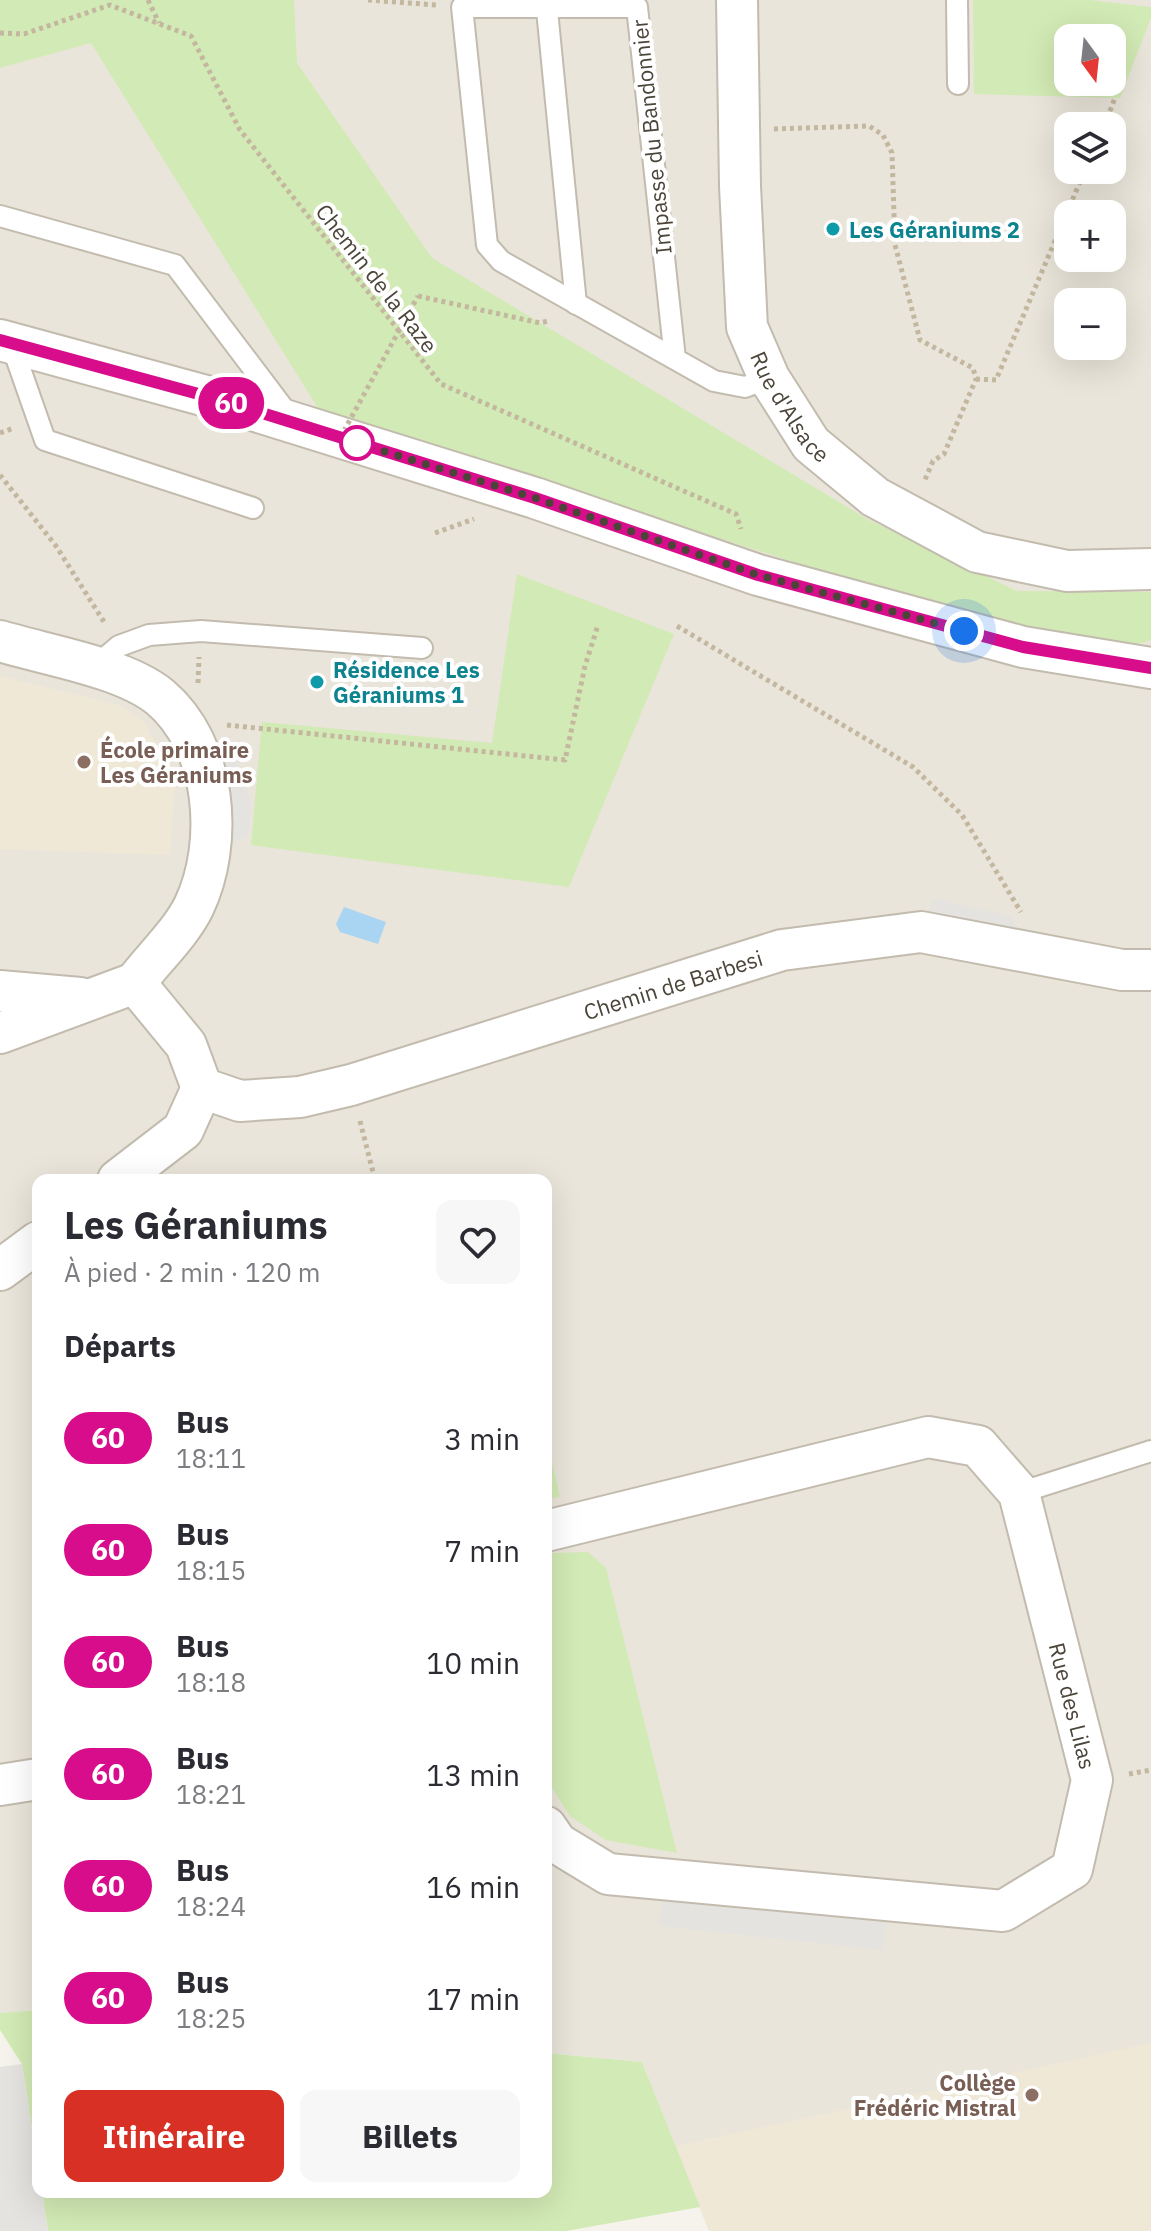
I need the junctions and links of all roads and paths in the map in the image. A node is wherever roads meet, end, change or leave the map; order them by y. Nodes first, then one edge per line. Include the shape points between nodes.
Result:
1 (148, 0) edge
2 (368, 0) edge
3 (737, 0) edge
4 (957, 0) edge
5 (546, 4) edge
6 (462, 7) junction
7 (159, 24) junction
8 (0, 33) edge
9 (958, 84) dead end
10 (1115, 98) dead end
11 (1110, 112) edge
12 (739, 119) junction
13 (1079, 184) edge
14 (0, 216) edge
15 (582, 308) junction
16 (5, 341) edge
17 (675, 359) junction
18 (769, 378) junction
19 (976, 379) junction
20 (295, 424) junction
21 (340, 438) junction
22 (0, 475) edge
23 (253, 508) dead end
24 (909, 515) junction
25 (1151, 569) edge
26 (758, 575) junction
27 (598, 625) dead end
28 (677, 626) dead end
29 (201, 631) junction
30 (0, 641) edge
31 (422, 648) dead end
32 (106, 657) junction
33 (1151, 668) edge
34 (188, 704) junction
35 (1048, 957) junction
36 (1151, 970) edge
37 (135, 983) junction
38 (0, 991) edge
39 (89, 999) junction
40 (0, 1033) edge
41 (202, 1088) junction
42 (366, 1143) dead end
43 (126, 1174) edge
44 (374, 1174) edge
45 (32, 1246) edge
46 (0, 1270) edge
47 (1151, 1451) edge
48 (1019, 1493) junction
49 (552, 1530) edge
50 (32, 1780) edge
51 (0, 1785) edge
52 (552, 1836) edge

1 - 7 path
2 - 6 path
3 - 12 street, Rue d'Alsace
4 - 9 lane
5 - 6 lane, Impasse du Bandonnier
5 - 15 lane
5 - 17 lane, Impasse du Bandonnier via 637,7
6 - 15 lane via 487,245 501,261
7 - 8 path, Chemin de la Raze via 110,5 24,34
7 - 26 path, Chemin de la Raze via 191,36 240,130 441,384 736,514
10 - 11 path
12 - 18 street, Rue d'Alsace via 747,327
12 - 19 path via 780,131 869,126 883,135 892,153 895,245 920,340 973,368
13 - 19 path via 996,380
14 - 20 lane via 175,265
15 - 17 lane
15 - 21 path, bridge via 540,323 418,296
16 - 20 street
16 - 23 lane via 45,440
17 - 18 lane via 714,381 745,387
18 - 24 street, Rue d'Alsace via 811,444 875,497
19 - 24 path via 944,454 933,461
20 - 21 street
21 - 26 street
22 - 32 path via 56,546
24 - 25 street, Rue d'Alsace via 977,552 1067,571
26 - 33 street via 1023,647
27 - 34 path via 565,760
28 - 35 path via 913,767 962,815
29 - 31 lane
29 - 32 lane via 149,635
29 - 34 path
30 - 32 street
32 - 34 street via 122,677 160,697
34 - 37 street via 212,806 212,857 193,908
35 - 36 street, Chemin de Barbesi
35 - 41 street, Chemin de Barbesi via 921,932 782,950 351,1085 300,1097 240,1101
37 - 39 street
37 - 41 street via 186,1045
38 - 39 street
39 - 40 street
41 - 43 street via 183,1130
42 - 44 path
45 - 46 street
47 - 48 lane
48 - 49 street, Rue des Lilas via 978,1446 928,1437
48 - 52 street, Rue des Lilas via 1092,1780 1072,1869 1003,1911 608,1874
50 - 51 street

